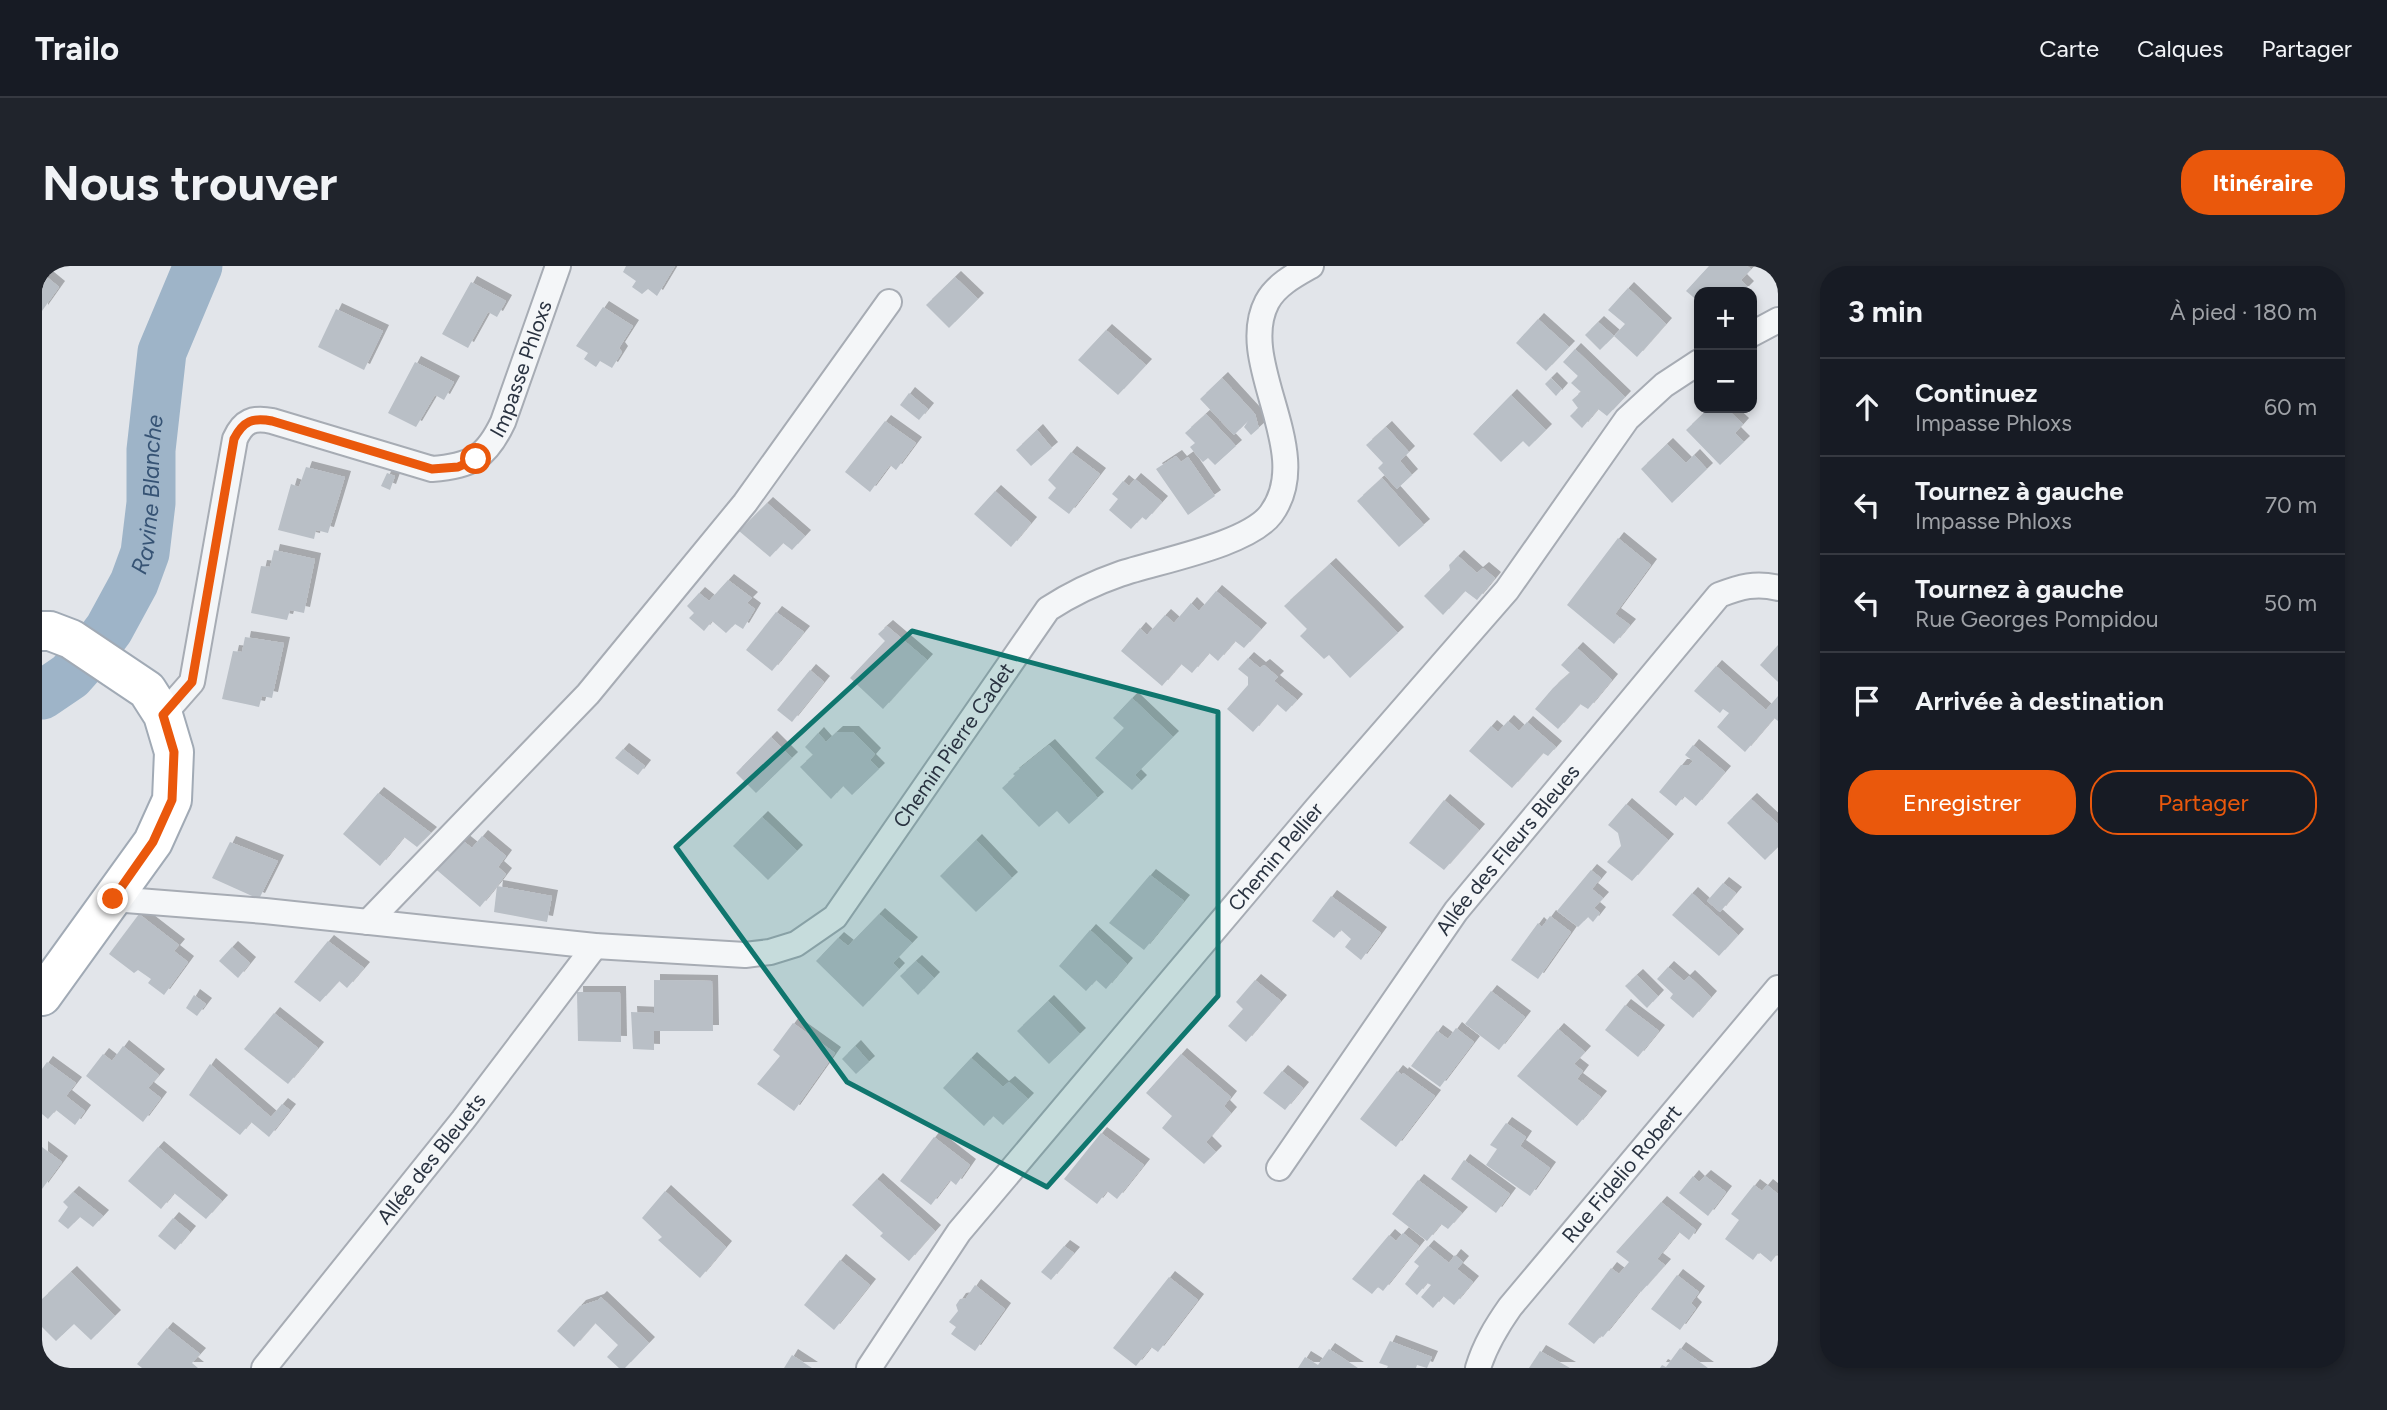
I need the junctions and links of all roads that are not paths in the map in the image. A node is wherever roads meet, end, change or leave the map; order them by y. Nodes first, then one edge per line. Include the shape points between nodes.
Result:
1 (558, 266) edge
2 (1311, 266) edge
3 (889, 302) dead end
4 (1778, 320) edge
5 (1757, 331) edge
6 (1694, 365) edge
7 (1778, 588) edge
8 (46, 631) edge
9 (155, 703) junction
10 (113, 899) junction
11 (368, 922) junction
12 (596, 946) junction
13 (1778, 988) edge
14 (42, 996) edge
15 (1279, 1168) dead end
16 (264, 1368) edge
17 (869, 1368) edge
18 (1478, 1368) edge

1 - 9 street, Impasse Phloxs via 503,422 494,442 476,459 458,467 432,469 272,421 249,420 240,428 234,439 192,682
2 - 12 street, Chemin Pierre Cadet via 1282,284 1267,302 1260,321 1259,344 1285,463 1283,491 1271,514 1248,533 1119,574 1048,608 835,917 814,933 796,944 745,955
3 - 11 street via 745,503 588,694
4 - 5 street
6 - 17 street, Chemin Pellier via 1627,419 1507,590 959,1232
7 - 15 street, Allée des Fleurs Bleues via 1740,586 1719,595 1456,911
8 - 9 main road via 71,639
9 - 10 main road via 174,752 172,800 153,842
10 - 11 street, Chemin Pierre Cadet
10 - 14 main road
11 - 12 street, Chemin Pierre Cadet
12 - 16 street, Allée des Bleuets
13 - 18 street, Rue Fidelio Robert via 1510,1307

